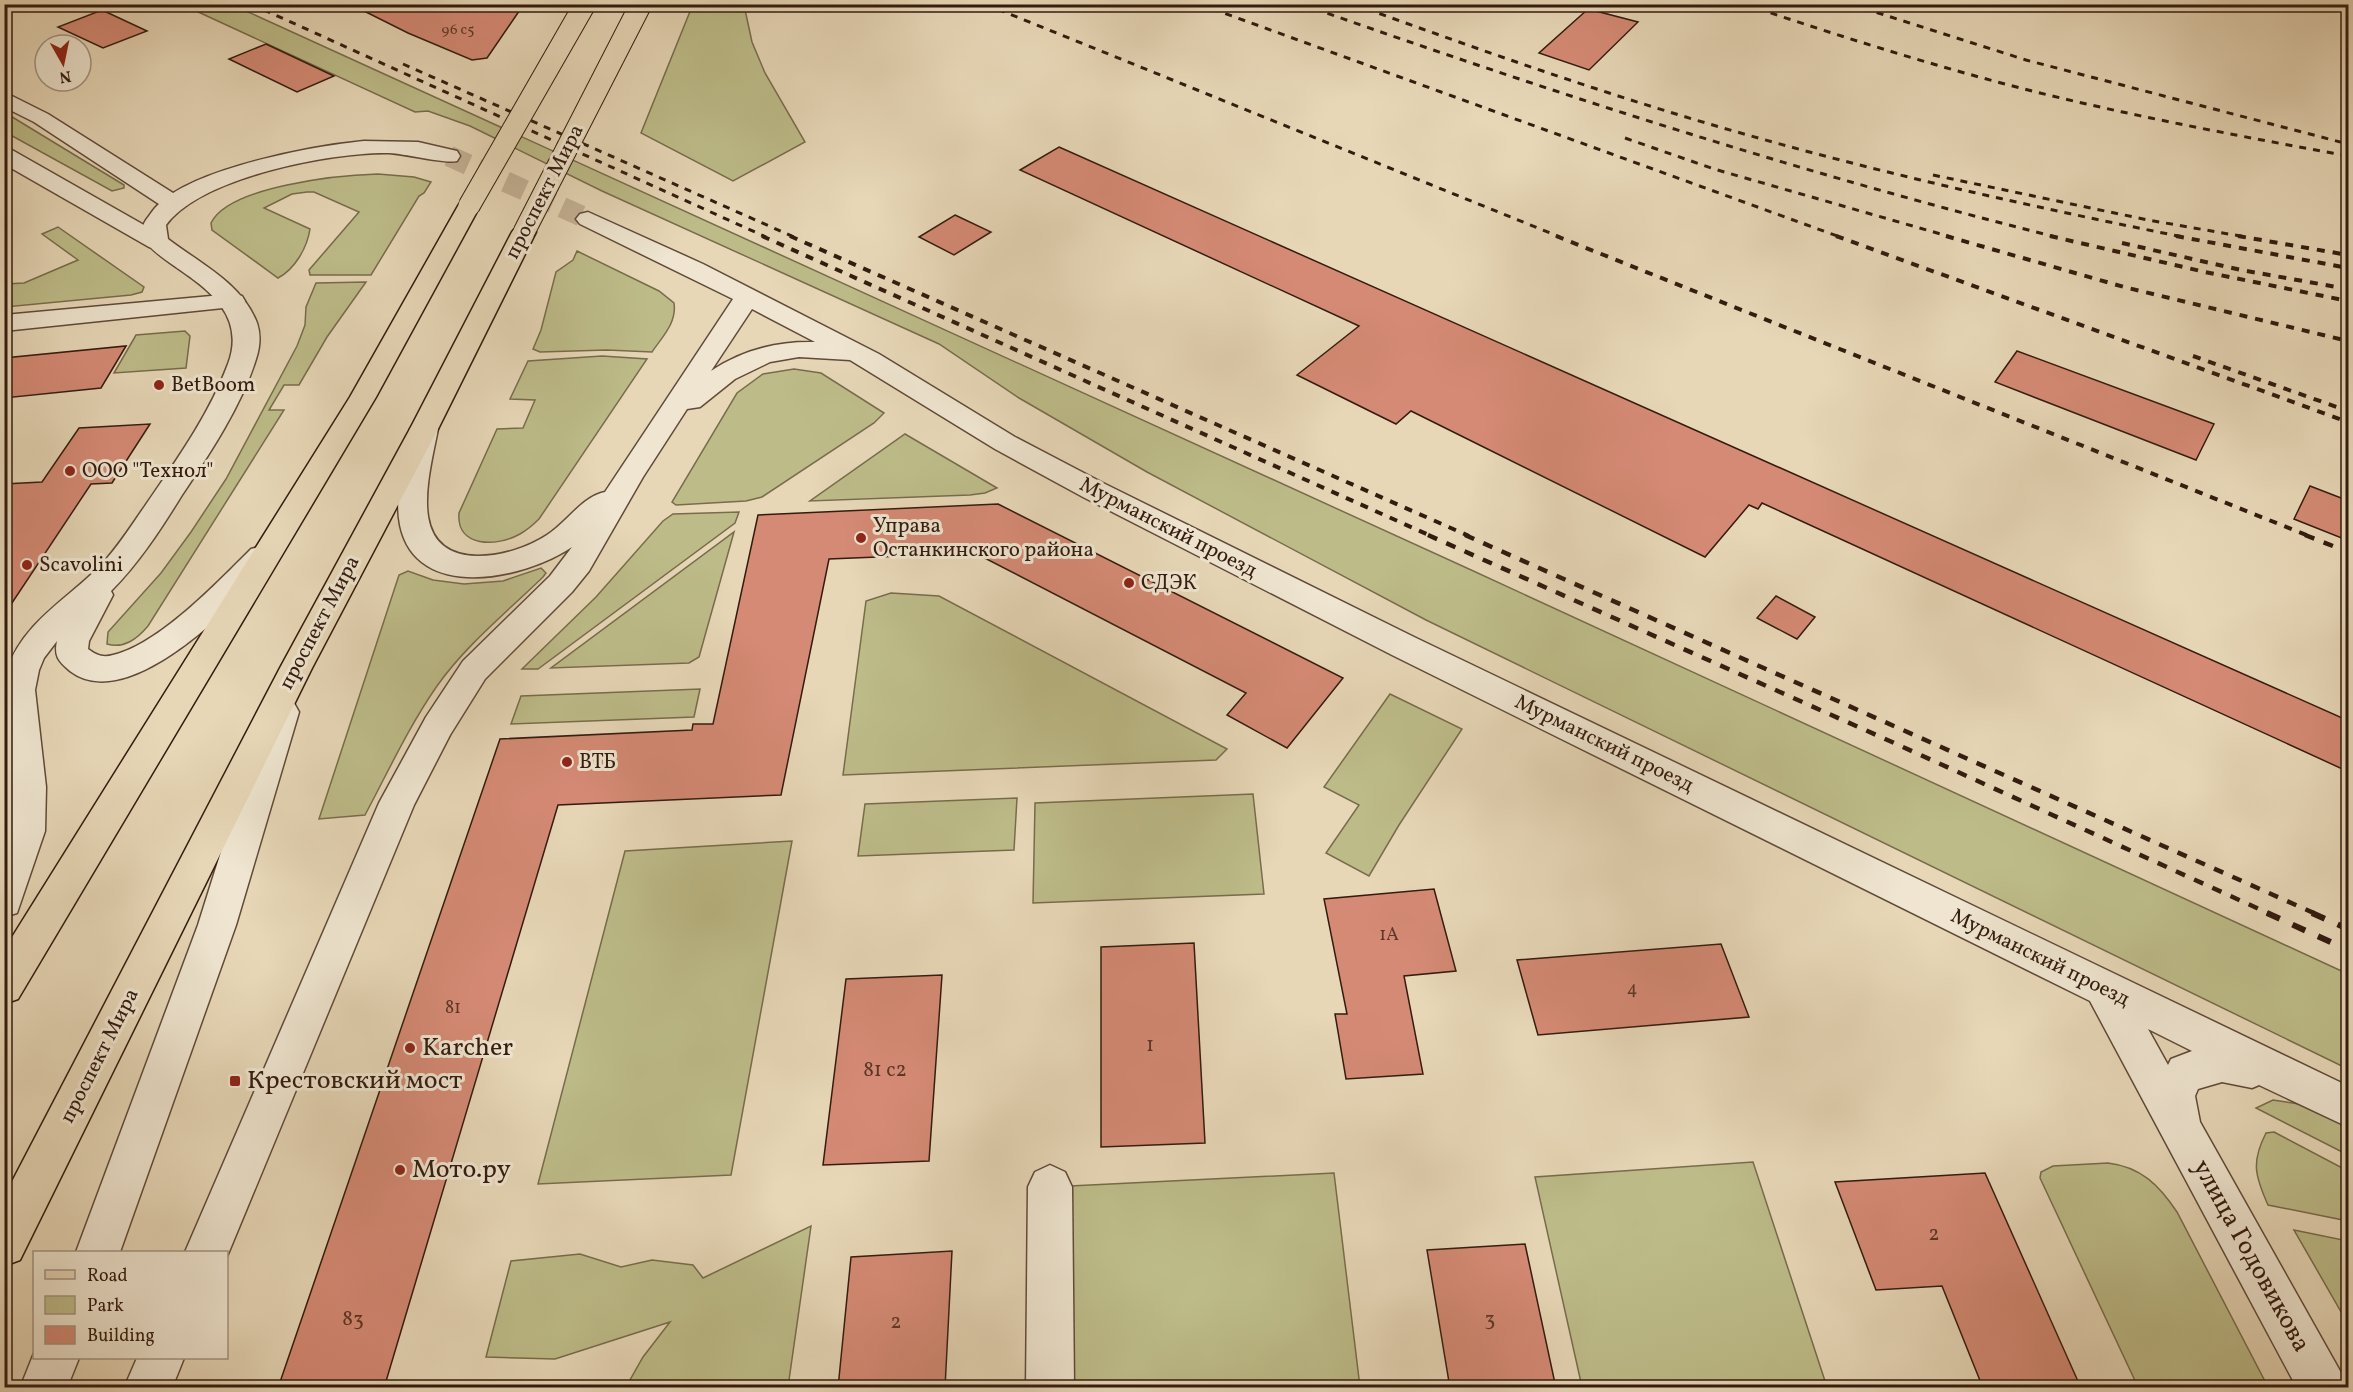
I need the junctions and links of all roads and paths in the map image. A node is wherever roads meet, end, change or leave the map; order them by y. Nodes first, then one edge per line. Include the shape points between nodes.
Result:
1 (585, 4) edge
2 (641, 4) edge
3 (4, 98) edge
4 (4, 155) edge
5 (450, 156) tunnel mouth
6 (173, 203) junction
7 (588, 219) tunnel mouth
8 (157, 242) junction
9 (747, 297) junction
10 (233, 301) junction
11 (4, 323) edge
12 (870, 360) junction
13 (425, 427) junction
14 (661, 427) junction
15 (630, 474) junction
16 (274, 545) junction
17 (111, 572) junction
18 (296, 668) junction
19 (4, 902) edge
20 (4, 986) edge
21 (2103, 989) junction
22 (2277, 1073) junction
23 (2349, 1107) edge
24 (2180, 1125) junction
25 (1050, 1187) dead end
26 (4, 1244) edge
27 (98, 1251) edge
28 (207, 1251) edge
29 (56, 1359) edge
30 (43, 1388) edge
31 (1050, 1388) edge
32 (2323, 1388) edge

1 - 16 main road, bridge via 363,397
2 - 13 main road, проспект Мира, bridge
3 - 6 street
4 - 8 street
5 - 6 street via 394,146 321,152 235,176
6 - 8 street via 155,224
7 - 9 street
8 - 10 street
9 - 12 street
9 - 14 street
10 - 11 street
10 - 17 street via 248,337 239,368 189,465
12 - 14 street via 818,350 774,352 751,358 714,380
12 - 21 street, Мурманский проезд via 1005,443 1074,480
13 - 15 street via 416,469 415,528 428,552 460,566 487,566 534,555 577,527
13 - 18 main road, проспект Мира
14 - 15 street
15 - 28 street via 578,563 474,670 433,736 397,803
16 - 17 street via 216,602 155,650 132,662 95,670 78,665 71,654 73,640
16 - 20 main road
17 - 19 street via 57,621 25,659 19,690 29,787 27,831
18 - 26 main road, проспект Мира
18 - 27 street via 217,926
21 - 22 street, Мурманский проезд
21 - 24 street, улица Годовикова
22 - 23 street, Мурманский проезд
22 - 24 street, улица Годовикова via 2222,1063 2185,1073 2174,1094
24 - 32 street, улица Годовикова
25 - 31 street
29 - 30 street

